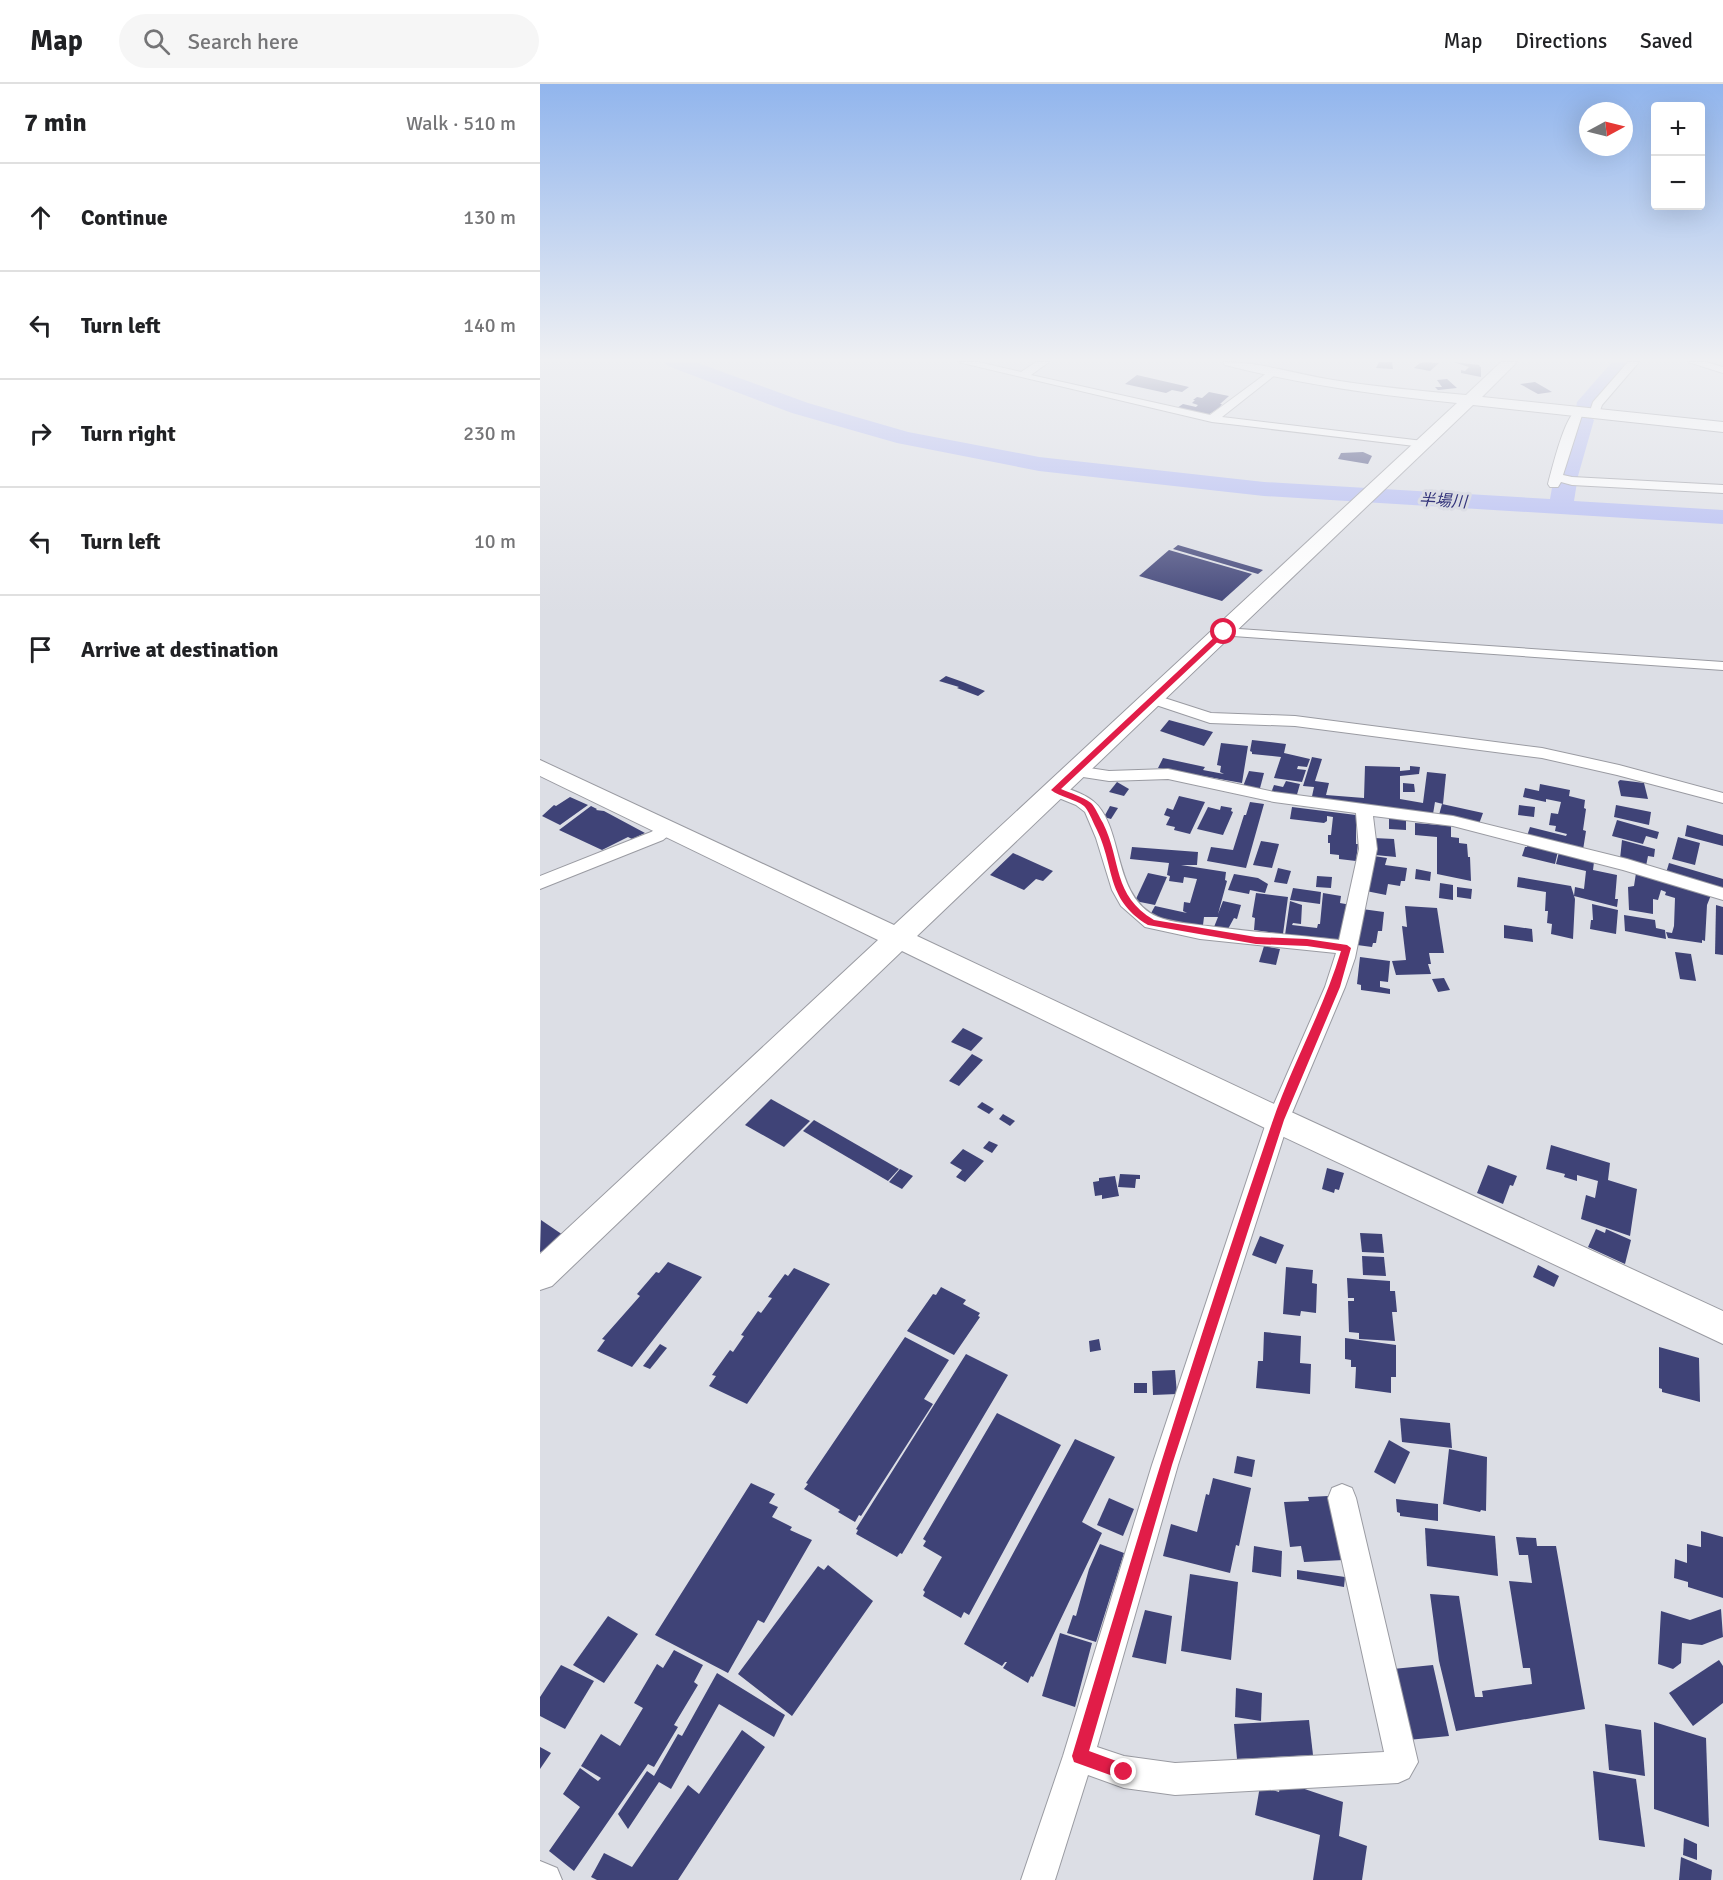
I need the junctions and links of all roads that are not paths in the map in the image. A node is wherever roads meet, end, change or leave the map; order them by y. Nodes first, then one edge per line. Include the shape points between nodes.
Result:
1 (1421, 446) edge
2 (1566, 446) edge
3 (1723, 489) edge
4 (1224, 632) junction
5 (1723, 666) edge
6 (1152, 699) junction
7 (540, 767) edge
8 (1076, 771) junction
9 (1055, 790) junction
10 (1723, 798) edge
11 (1364, 810) junction
12 (669, 828) junction
13 (540, 883) edge
14 (1723, 894) edge
15 (899, 938) junction
16 (1347, 948) junction
17 (1278, 1120) junction
18 (540, 1275) edge
19 (1723, 1328) edge
20 (1342, 1498) dead end
21 (1079, 1756) junction
22 (540, 1877) edge
23 (545, 1880) edge
24 (1038, 1880) edge

1 - 4 street
2 - 3 street via 1561,480
4 - 5 street
4 - 6 street
6 - 8 street
6 - 10 street via 1210,718 1295,721 1542,753
7 - 12 street
8 - 9 street
8 - 11 street via 1109,776 1168,774 1274,797
9 - 15 street
9 - 16 street via 1087,804 1107,841 1119,891 1140,915 1152,922 1256,941
11 - 14 street via 1453,821
11 - 16 street via 1368,849
12 - 13 street
12 - 15 street
15 - 17 street
15 - 18 street
16 - 17 street via 1335,987
17 - 19 street
17 - 21 street via 1165,1465
20 - 21 street via 1402,1762 1398,1767 1175,1779 1124,1772
21 - 24 street
22 - 23 street

